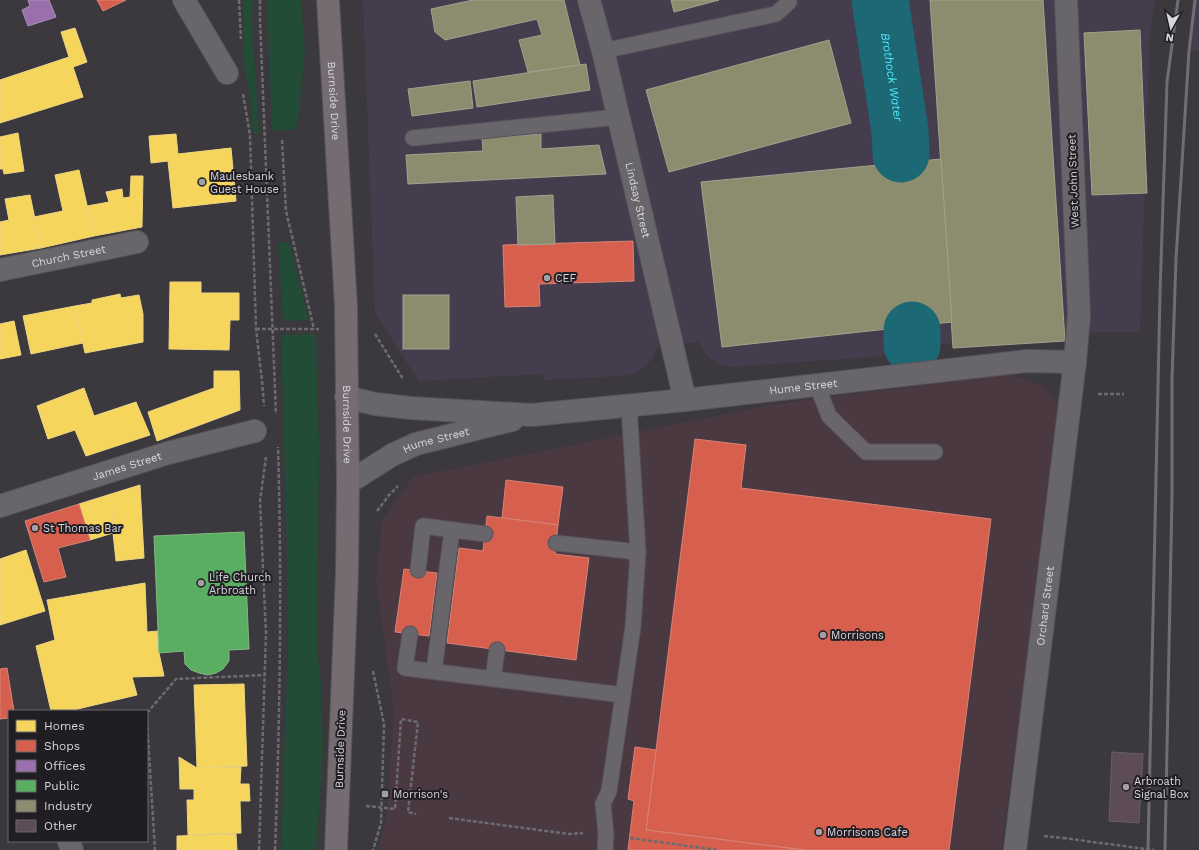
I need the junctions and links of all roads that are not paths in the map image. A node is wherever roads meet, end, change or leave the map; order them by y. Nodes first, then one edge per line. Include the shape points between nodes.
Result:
1 (184, 0) edge
2 (328, 0) edge
3 (589, 0) edge
4 (789, 0) edge
5 (1066, 0) edge
6 (602, 50) junction
7 (226, 73) dead end
8 (618, 117) junction
9 (413, 138) dead end
10 (137, 242) dead end
11 (0, 270) edge
12 (1074, 362) junction
13 (817, 385) junction
14 (346, 397) junction
15 (685, 400) junction
16 (629, 406) junction
17 (532, 415) junction
18 (255, 431) dead end
19 (935, 452) dead end
20 (348, 483) junction
21 (0, 506) edge
22 (452, 530) junction
23 (485, 534) dead end
24 (556, 543) dead end
25 (638, 552) junction
26 (418, 570) dead end
27 (410, 634) dead end
28 (497, 650) dead end
29 (434, 671) junction
30 (493, 679) junction
31 (623, 695) junction
32 (336, 850) edge
33 (605, 850) edge
34 (1015, 850) edge

1 - 7 street
2 - 14 main road, Burnside Drive via 346,306
3 - 6 street, Lindsay Street
4 - 6 lane via 776,14
5 - 12 street, West John Street via 1079,314
6 - 8 street, Lindsay Street
8 - 9 lane
8 - 15 street, Lindsay Street
10 - 11 street, Church Street
12 - 13 street, Hume Street via 1028,361
12 - 34 street, Orchard Street
13 - 15 street, Hume Street
13 - 19 lane via 829,416 866,452
14 - 17 street, Hume Street via 375,404 411,408
14 - 20 main road, Burnside Drive
15 - 16 street, Hume Street
16 - 17 street, Hume Street
16 - 25 lane
17 - 20 street, Hume Street via 416,444 392,455
18 - 21 street, James Street via 168,452
20 - 32 main road, Burnside Drive
22 - 23 lane
22 - 26 lane via 423,526
22 - 29 lane
24 - 25 lane
25 - 31 lane via 633,627
27 - 29 lane via 406,668
28 - 30 lane
29 - 30 lane
30 - 31 lane
31 - 33 lane via 609,791 603,804

